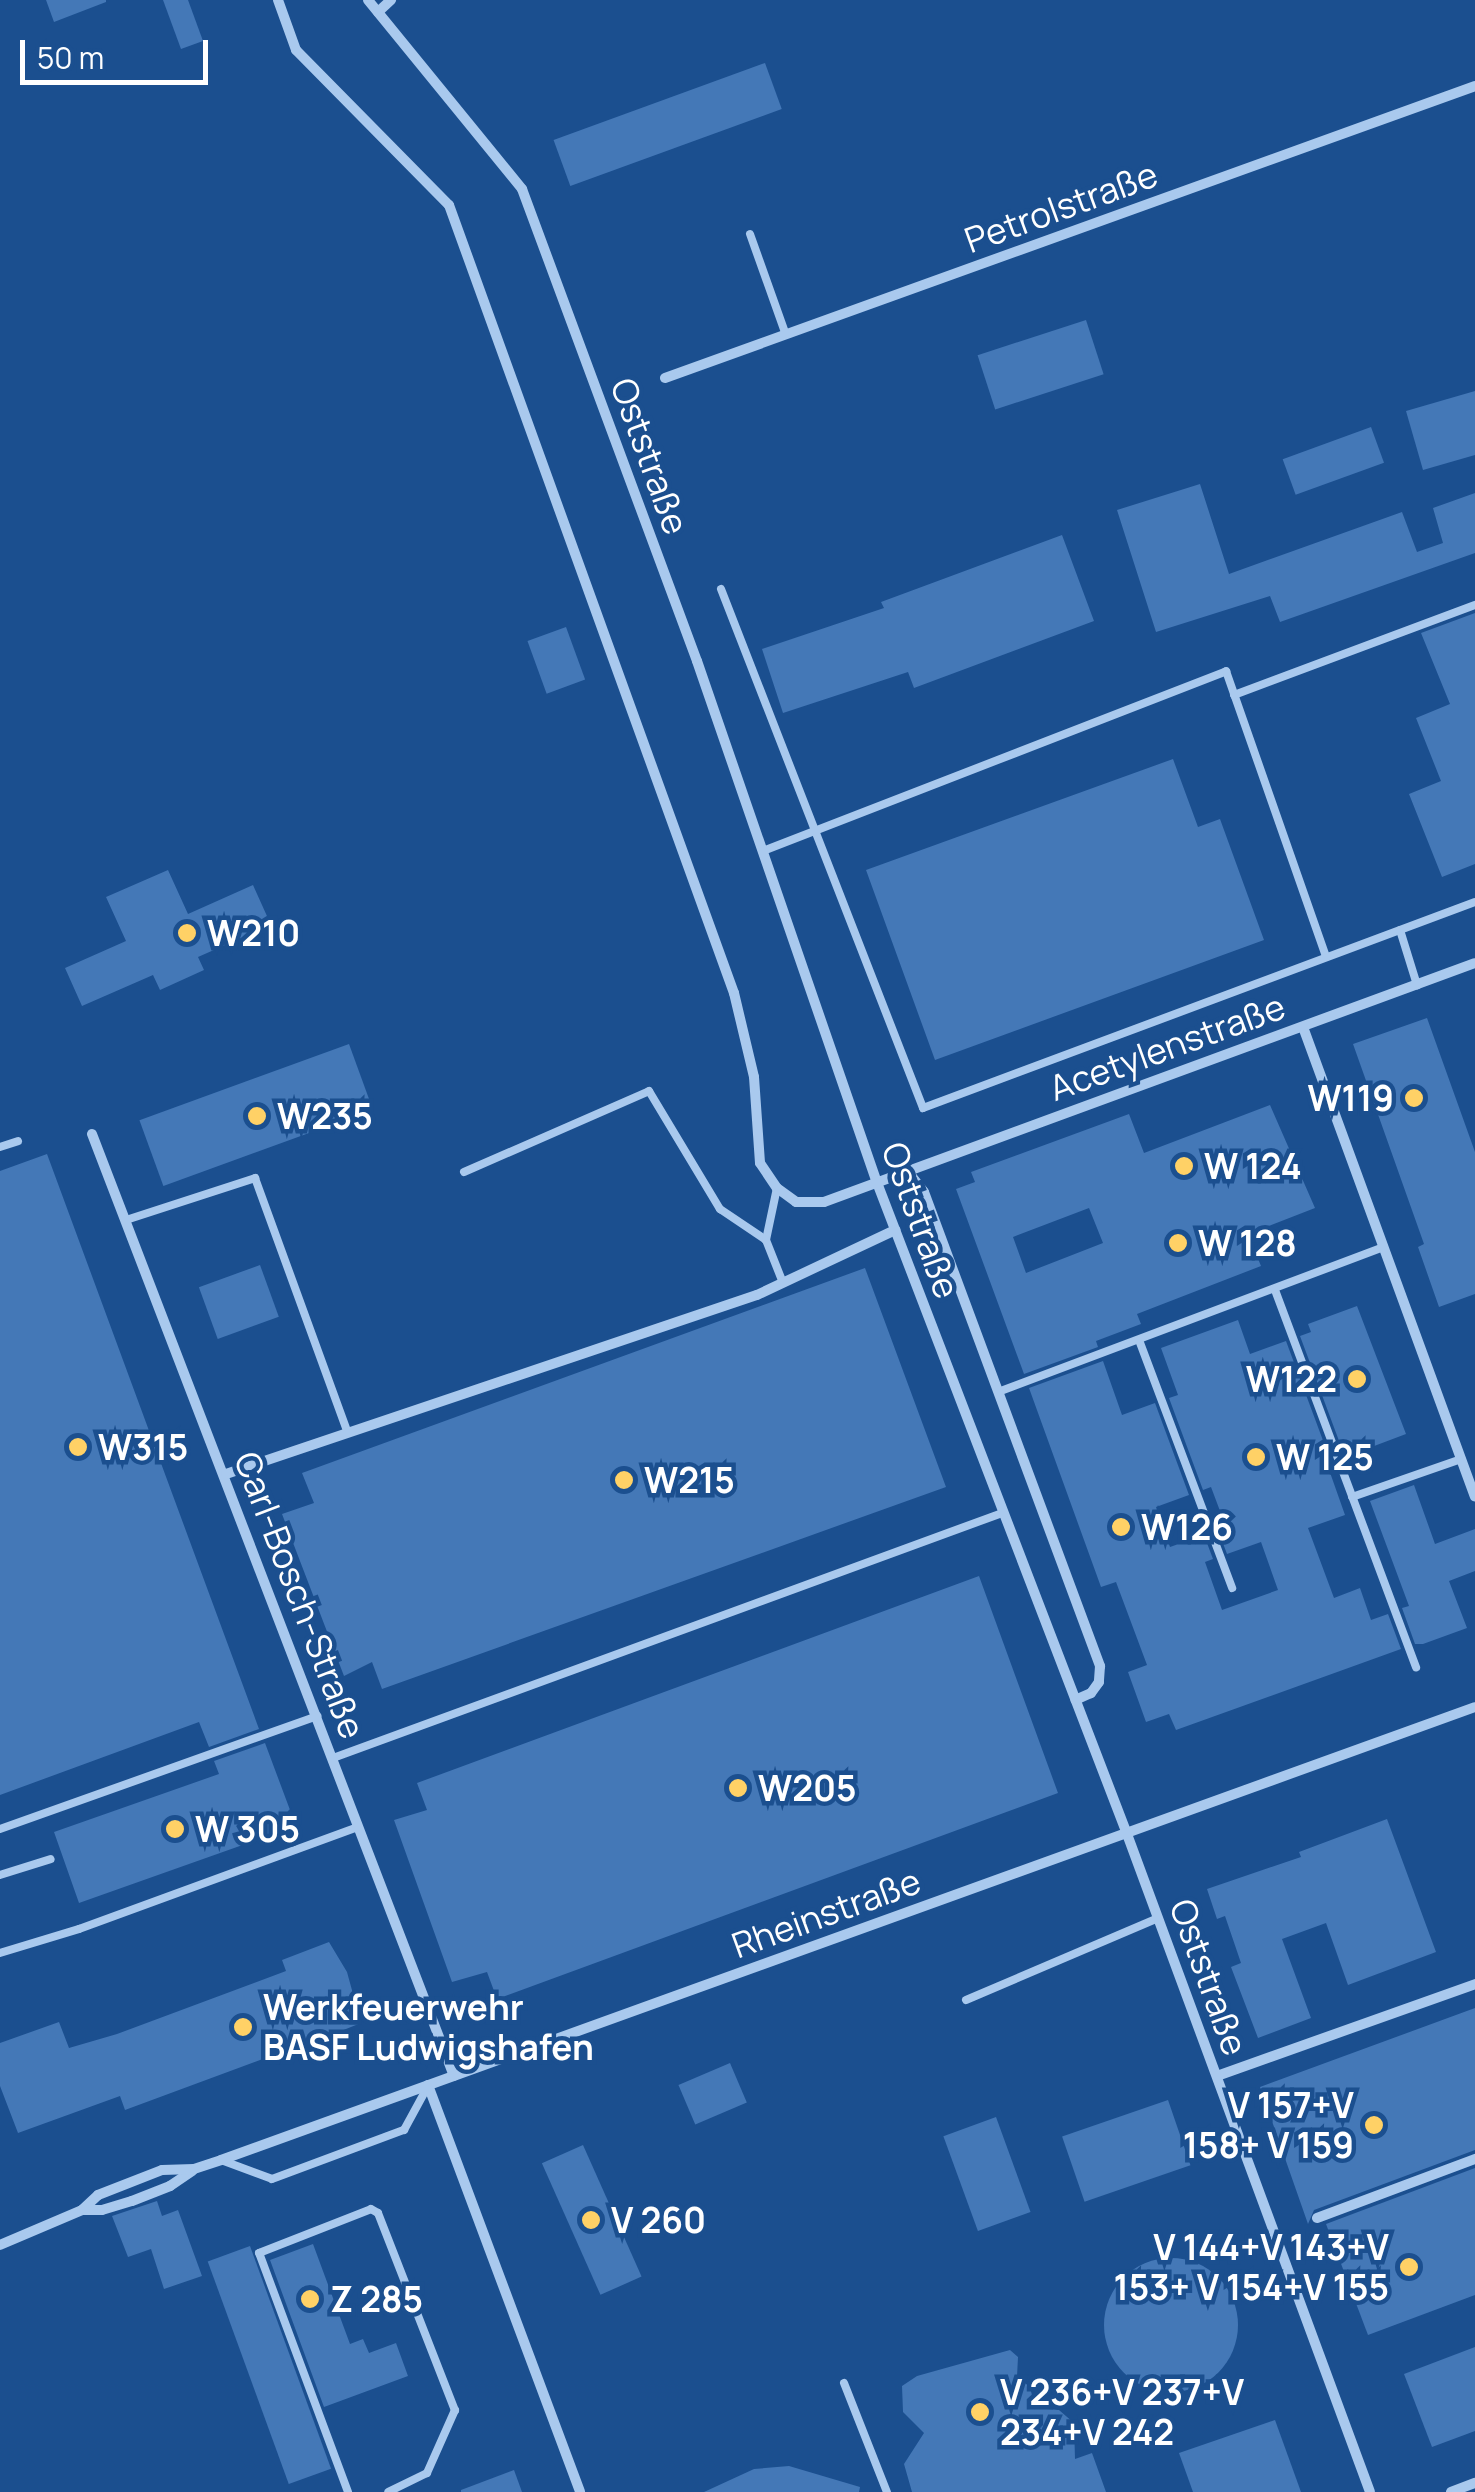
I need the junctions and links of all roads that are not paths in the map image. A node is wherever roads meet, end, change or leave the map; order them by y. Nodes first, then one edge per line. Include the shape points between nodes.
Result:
1 (278, 0) edge
2 (368, 0) edge
3 (391, 0) edge
4 (378, 12) junction
5 (1475, 86) edge
6 (750, 234) dead end
7 (786, 335) junction
8 (666, 378) dead end
9 (721, 588) dead end
10 (1475, 604) edge
11 (1234, 695) junction
12 (815, 830) junction
13 (763, 852) junction
14 (1475, 902) edge
15 (1400, 930) junction
16 (1326, 957) junction
17 (1475, 963) edge
18 (1417, 984) junction
19 (1303, 1027) junction
20 (92, 1134) dead end
21 (18, 1141) dead end
22 (0, 1147) edge
23 (906, 1169) junction
24 (464, 1172) dead end
25 (876, 1180) junction
26 (776, 1188) junction
27 (126, 1220) junction
28 (895, 1230) junction
29 (766, 1240) junction
30 (1384, 1247) junction
31 (783, 1283) junction
32 (1275, 1290) junction
33 (1139, 1340) junction
34 (998, 1392) junction
35 (348, 1433) junction
36 (1461, 1459) junction
37 (226, 1474) junction
38 (1475, 1496) edge
39 (1352, 1497) junction
40 (1002, 1513) junction
41 (1232, 1588) dead end
42 (1416, 1667) dead end
43 (1075, 1700) junction
44 (1475, 1707) edge
45 (317, 1716) junction
46 (333, 1758) junction
47 (358, 1827) junction
48 (0, 1828) edge
49 (1128, 1834) junction
50 (51, 1859) dead end
51 (0, 1874) edge
52 (1158, 1918) junction
53 (0, 1953) edge
54 (1475, 1984) edge
55 (966, 2000) dead end
56 (454, 2076) junction
57 (1217, 2076) junction
58 (428, 2085) junction
59 (1475, 2159) edge
60 (221, 2160) junction
61 (194, 2169) junction
62 (82, 2210) junction
63 (1317, 2218) dead end
64 (0, 2246) edge
65 (844, 2383) dead end
66 (1475, 2483) edge
67 (348, 2492) edge
68 (388, 2492) edge
69 (580, 2492) edge
70 (887, 2492) edge
71 (1370, 2492) edge
72 (1451, 2492) edge

1 - 26 street via 296,50 449,205 734,993 754,1077 760,1163
2 - 4 street, Oststraße
3 - 4 street
4 - 13 street, Oststraße via 522,190
5 - 7 street, Petrolstraße
6 - 7 lane
7 - 8 street, Petrolstraße
9 - 12 lane
10 - 11 lane
11 - 12 lane via 1226,671
11 - 16 lane
12 - 13 lane
12 - 16 lane via 923,1108
13 - 25 street, Oststraße
14 - 15 lane
15 - 16 lane
15 - 18 lane
17 - 18 street, Acetylenstraße
18 - 19 street, Acetylenstraße
19 - 23 street, Acetylenstraße
19 - 30 street
20 - 27 street, Carl-Bosch-Straße
21 - 22 lane
23 - 25 street, Acetylenstraße
23 - 34 street via 924,1192
24 - 29 lane via 648,1091 720,1209
25 - 26 street, Acetylenstraße via 824,1202 796,1202
25 - 28 street, Oststraße
26 - 29 lane
27 - 35 lane via 256,1178
27 - 37 street, Carl-Bosch-Straße
28 - 31 street
28 - 40 street, Oststraße
29 - 31 lane
30 - 32 lane
30 - 36 street
31 - 35 street
32 - 33 lane
32 - 39 lane
33 - 34 lane
33 - 41 lane
34 - 43 street via 1100,1666 1091,1693
35 - 37 street
36 - 38 street
36 - 39 lane
37 - 45 street, Carl-Bosch-Straße
39 - 42 lane
40 - 43 street, Oststraße
40 - 46 lane
43 - 49 street, Oststraße
44 - 49 street, Rheinstraße
45 - 46 street, Carl-Bosch-Straße
45 - 48 lane
46 - 47 street, Carl-Bosch-Straße
47 - 53 lane
47 - 56 street, Carl-Bosch-Straße
49 - 52 street, Oststraße
49 - 56 street, Rheinstraße
50 - 51 lane
52 - 55 lane
52 - 57 street, Oststraße
54 - 57 street
56 - 58 street, Rheinstraße
57 - 71 street, Oststraße
58 - 60 street, Rheinstraße
58 - 60 lane via 404,2130 272,2179
58 - 69 street
59 - 63 street
60 - 61 street, Rheinstraße
61 - 62 street, Rheinstraße via 132,2200
61 - 62 street, Rheinstraße via 162,2170 98,2195
62 - 64 street
65 - 70 lane
66 - 72 street
67 - 68 lane via 260,2252 370,2209 378,2213 455,2410 427,2473

